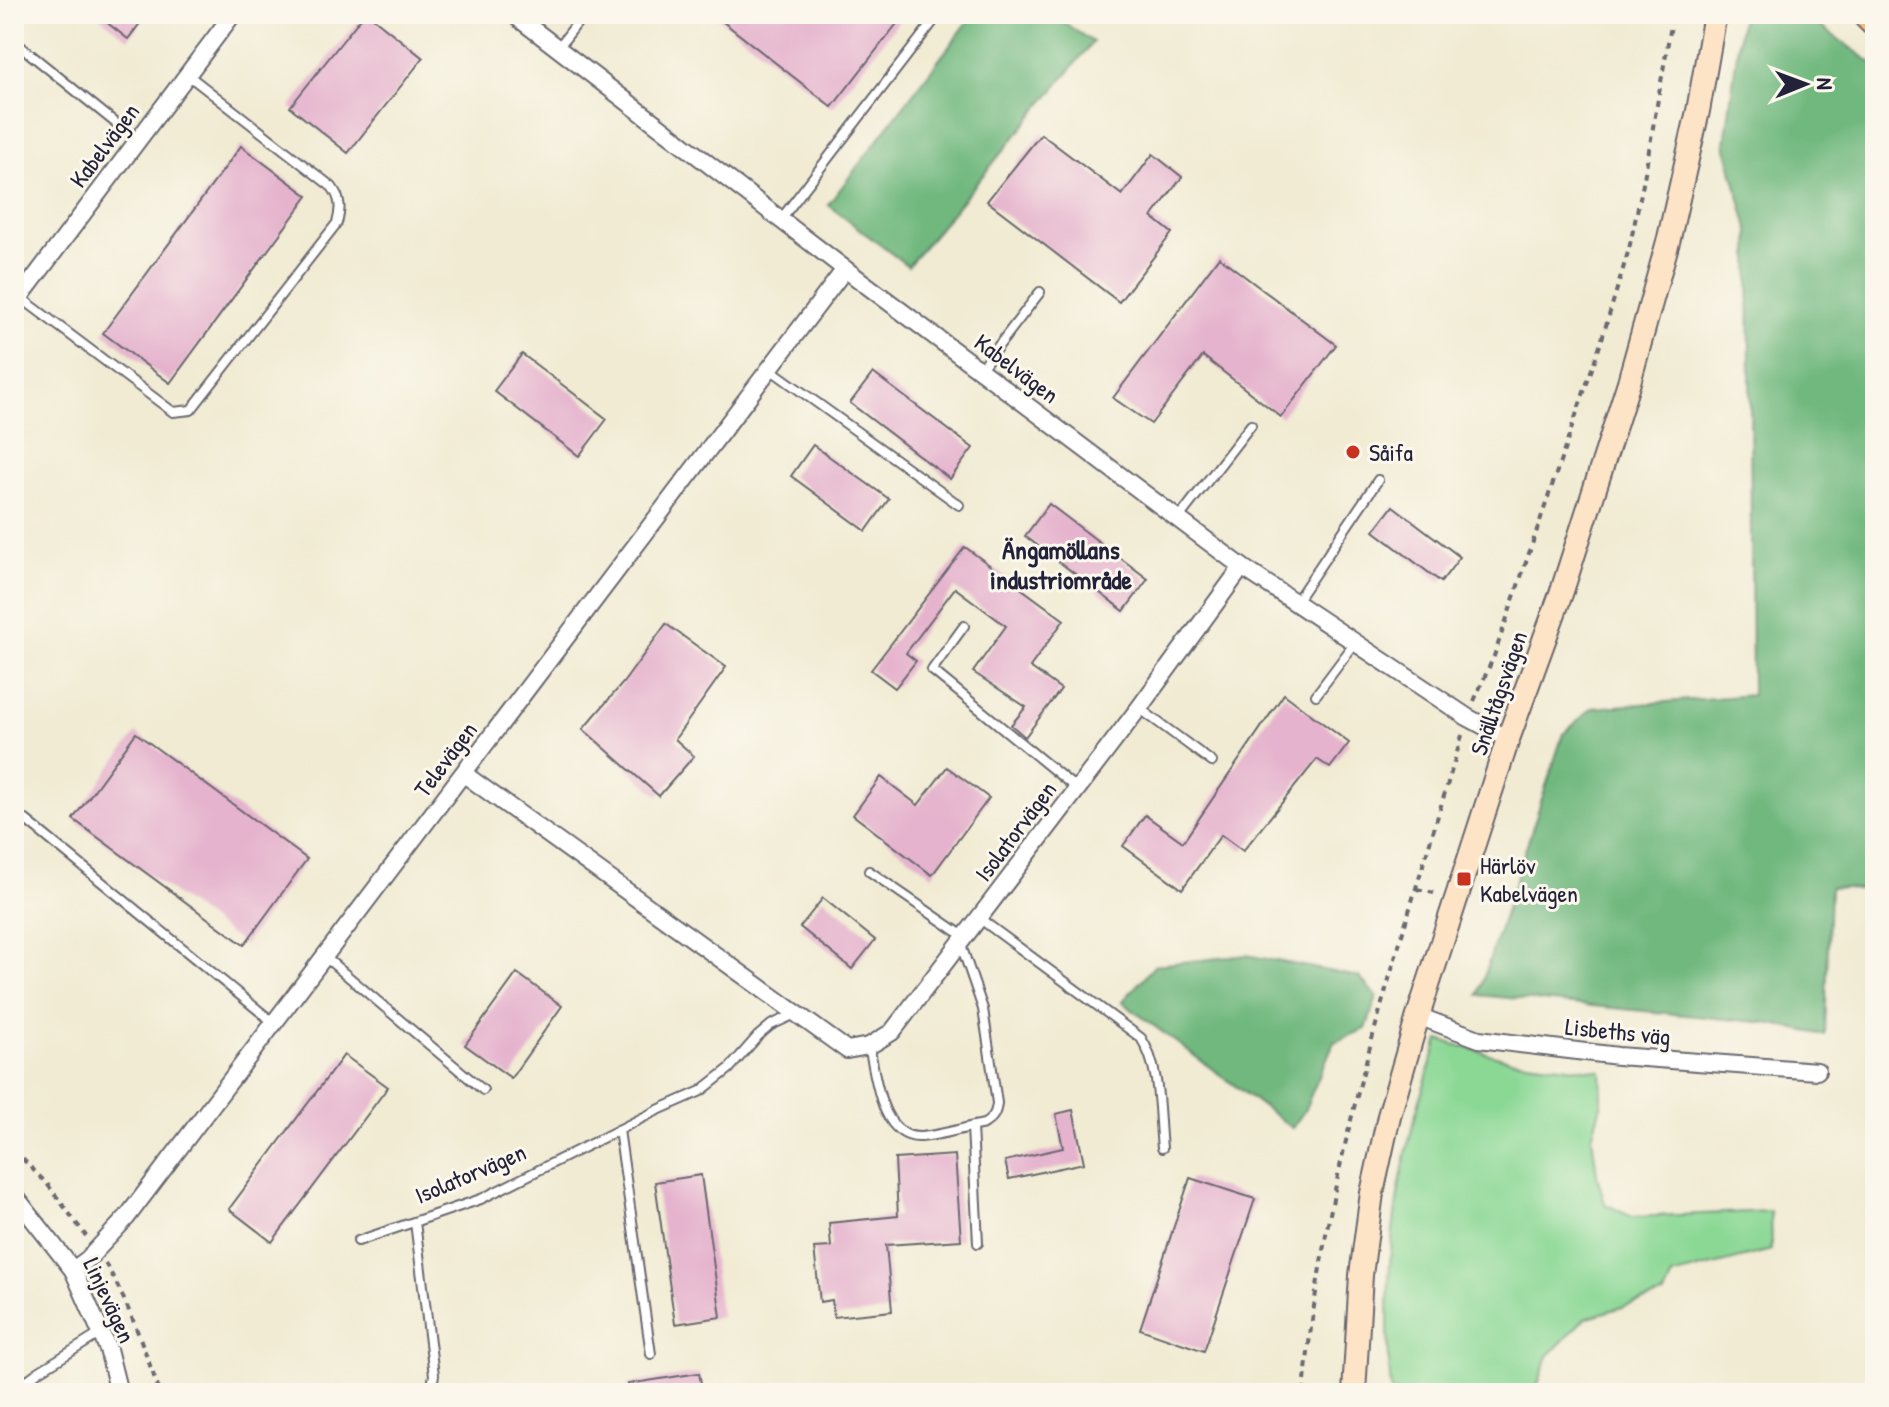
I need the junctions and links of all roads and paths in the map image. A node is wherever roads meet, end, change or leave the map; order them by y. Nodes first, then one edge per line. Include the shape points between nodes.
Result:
1 (233, 14) edge
2 (513, 14) edge
3 (584, 14) edge
4 (939, 14) edge
5 (1673, 14) edge
6 (1715, 14) edge
7 (1868, 14) edge
8 (1875, 21) edge
9 (14, 41) edge
10 (558, 49) junction
11 (187, 74) junction
12 (138, 141) junction
13 (781, 219) junction
14 (845, 269) junction
15 (1040, 292) dead end
16 (17, 301) edge
17 (770, 369) junction
18 (980, 370) junction
19 (1251, 425) dead end
20 (1378, 480) dead end
21 (959, 505) dead end
22 (1178, 519) junction
23 (1242, 567) junction
24 (1295, 603) junction
25 (964, 626) dead end
26 (1356, 643) junction
27 (1316, 695) dead end
28 (1139, 708) junction
29 (1467, 717) junction
30 (1508, 739) junction
31 (1212, 762) dead end
32 (464, 774) junction
33 (1077, 789) junction
34 (26, 820) dead end
35 (869, 871) dead end
36 (1417, 889) junction
37 (1434, 893) dead end
38 (979, 918) junction
39 (963, 940) junction
40 (325, 957) junction
41 (796, 1013) junction
42 (1418, 1016) junction
43 (275, 1023) junction
44 (869, 1046) junction
45 (1817, 1071) dead end
46 (483, 1090) dead end
47 (972, 1127) junction
48 (619, 1130) junction
49 (1162, 1148) dead end
50 (14, 1195) edge
51 (415, 1222) junction
52 (358, 1241) dead end
53 (978, 1243) dead end
54 (73, 1270) junction
55 (102, 1333) junction
56 (651, 1354) dead end
57 (14, 1390) edge
58 (119, 1393) edge
59 (426, 1393) edge
60 (1304, 1393) edge
61 (1354, 1393) edge

1 - 11 street, Kabelvägen
2 - 10 street, Kabelvägen
3 - 10 lane
4 - 13 lane
5 - 29 path via 1625,262 1494,656
6 - 30 street, Snälltågsvägen via 1669,238 1629,382
7 - 8 highway
9 - 12 lane
10 - 13 street, Kabelvägen
11 - 12 street, Kabelvägen
11 - 16 lane via 332,187 341,210 337,223 191,410 183,413 173,412
12 - 16 street, Kabelvägen
13 - 14 street, Kabelvägen
14 - 17 street, Televägen
14 - 18 street, Kabelvägen
15 - 18 lane
17 - 21 lane
17 - 32 street, Televägen
18 - 22 street, Kabelvägen
19 - 22 lane
20 - 24 lane
22 - 23 street, Kabelvägen
23 - 24 street, Kabelvägen
23 - 28 street, Isolatorvägen
24 - 26 street, Kabelvägen
25 - 33 lane via 932,670
26 - 27 lane
26 - 29 street, Kabelvägen
28 - 31 lane
28 - 33 street, Isolatorvägen
29 - 30 street, Kabelvägen
29 - 36 path
30 - 42 street, Snälltågsvägen
32 - 40 street, Televägen
32 - 41 street
33 - 38 street, Isolatorvägen
34 - 43 lane
35 - 39 lane
36 - 37 path
36 - 60 path via 1350,1116 1327,1223
38 - 39 street, Isolatorvägen
38 - 49 lane via 1141,1038 1155,1071
39 - 44 street, Isolatorvägen via 892,1032
39 - 47 lane via 983,1009 997,1103 993,1118
40 - 43 street, Televägen
40 - 46 lane
41 - 44 street via 847,1050
41 - 48 lane, Isolatorvägen via 771,1025 701,1091
42 - 45 street, Lisbeths väg via 1493,1041 1633,1058
42 - 61 street, Snälltågsvägen via 1372,1193
43 - 54 street, Televägen via 120,1225
44 - 47 lane via 887,1118 896,1128 919,1137
47 - 53 lane
48 - 51 lane, Isolatorvägen via 481,1199
48 - 56 lane
50 - 54 street, Linjevägen
51 - 52 lane, Isolatorvägen
51 - 59 lane via 434,1375
54 - 55 street, Linjevägen
55 - 57 lane
55 - 58 street, Linjevägen

